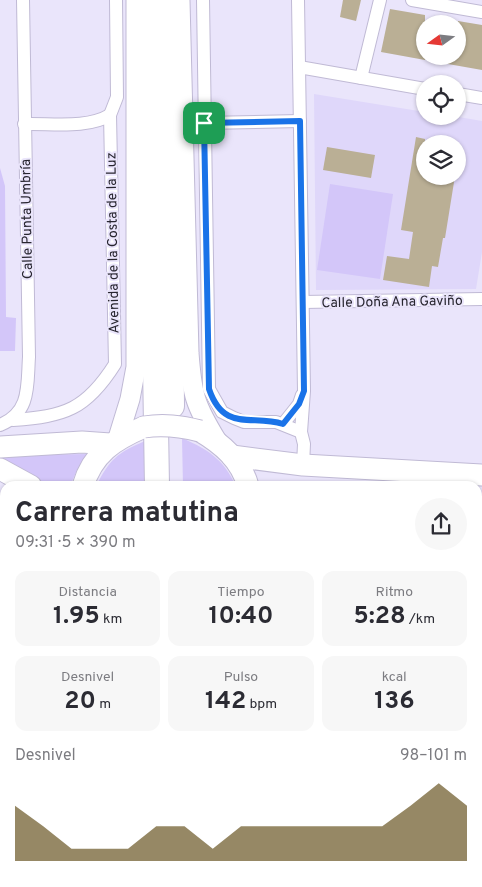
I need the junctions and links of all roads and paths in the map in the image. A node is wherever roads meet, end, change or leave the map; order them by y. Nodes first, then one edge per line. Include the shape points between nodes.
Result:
1 (23, 0) edge
2 (116, 0) edge
3 (136, 0) edge
4 (149, 0) edge
5 (169, 0) edge
6 (180, 0) edge
7 (202, 0) edge
8 (298, 0) edge
9 (380, 0) edge
10 (412, 0) edge
11 (482, 12) edge
12 (299, 67) junction
13 (361, 78) junction
14 (416, 87) edge
15 (466, 95) edge
16 (482, 98) edge
17 (110, 115) junction
18 (300, 121) junction
19 (204, 123) junction
20 (24, 124) junction
21 (482, 299) edge
22 (302, 302) junction
23 (304, 391) junction
24 (13, 420) junction
25 (0, 424) edge
26 (283, 424) junction
27 (301, 432) junction
28 (208, 436) junction
29 (114, 441) junction
30 (0, 447) edge
31 (232, 456) junction
32 (304, 465) junction
33 (0, 469) edge
34 (482, 475) edge
35 (23, 481) edge
36 (85, 481) edge
37 (157, 481) edge
38 (173, 481) edge
39 (247, 481) edge

1 - 20 street, Calle Punta Umbría
2 - 17 street, Avenida de la Costa de la Luz via 118,97
3 - 29 main road via 136,367 130,399
4 - 37 highway
5 - 38 highway
6 - 28 main road via 188,353 192,390
7 - 19 street
8 - 12 street
9 - 13 street
10 - 11 street
12 - 13 street
12 - 18 street
13 - 14 street
15 - 16 street
17 - 20 street via 96,122
17 - 24 street, Avenida de la Costa de la Luz via 114,364 83,402 51,417
18 - 19 street
18 - 22 street
19 - 26 street via 209,389 222,412 234,418 244,422
20 - 24 street, Calle Punta Umbría via 29,357 24,406
21 - 22 street, Calle Doña Ana Gaviño
22 - 23 street
23 - 26 street via 299,404
23 - 27 street
24 - 25 street
26 - 27 street
27 - 32 street
28 - 29 main road, bridge via 181,426 163,424 144,427
28 - 31 main road
29 - 30 main road
29 - 36 main road via 96,459
31 - 32 main road
31 - 39 main road
32 - 34 main road
33 - 35 main road

